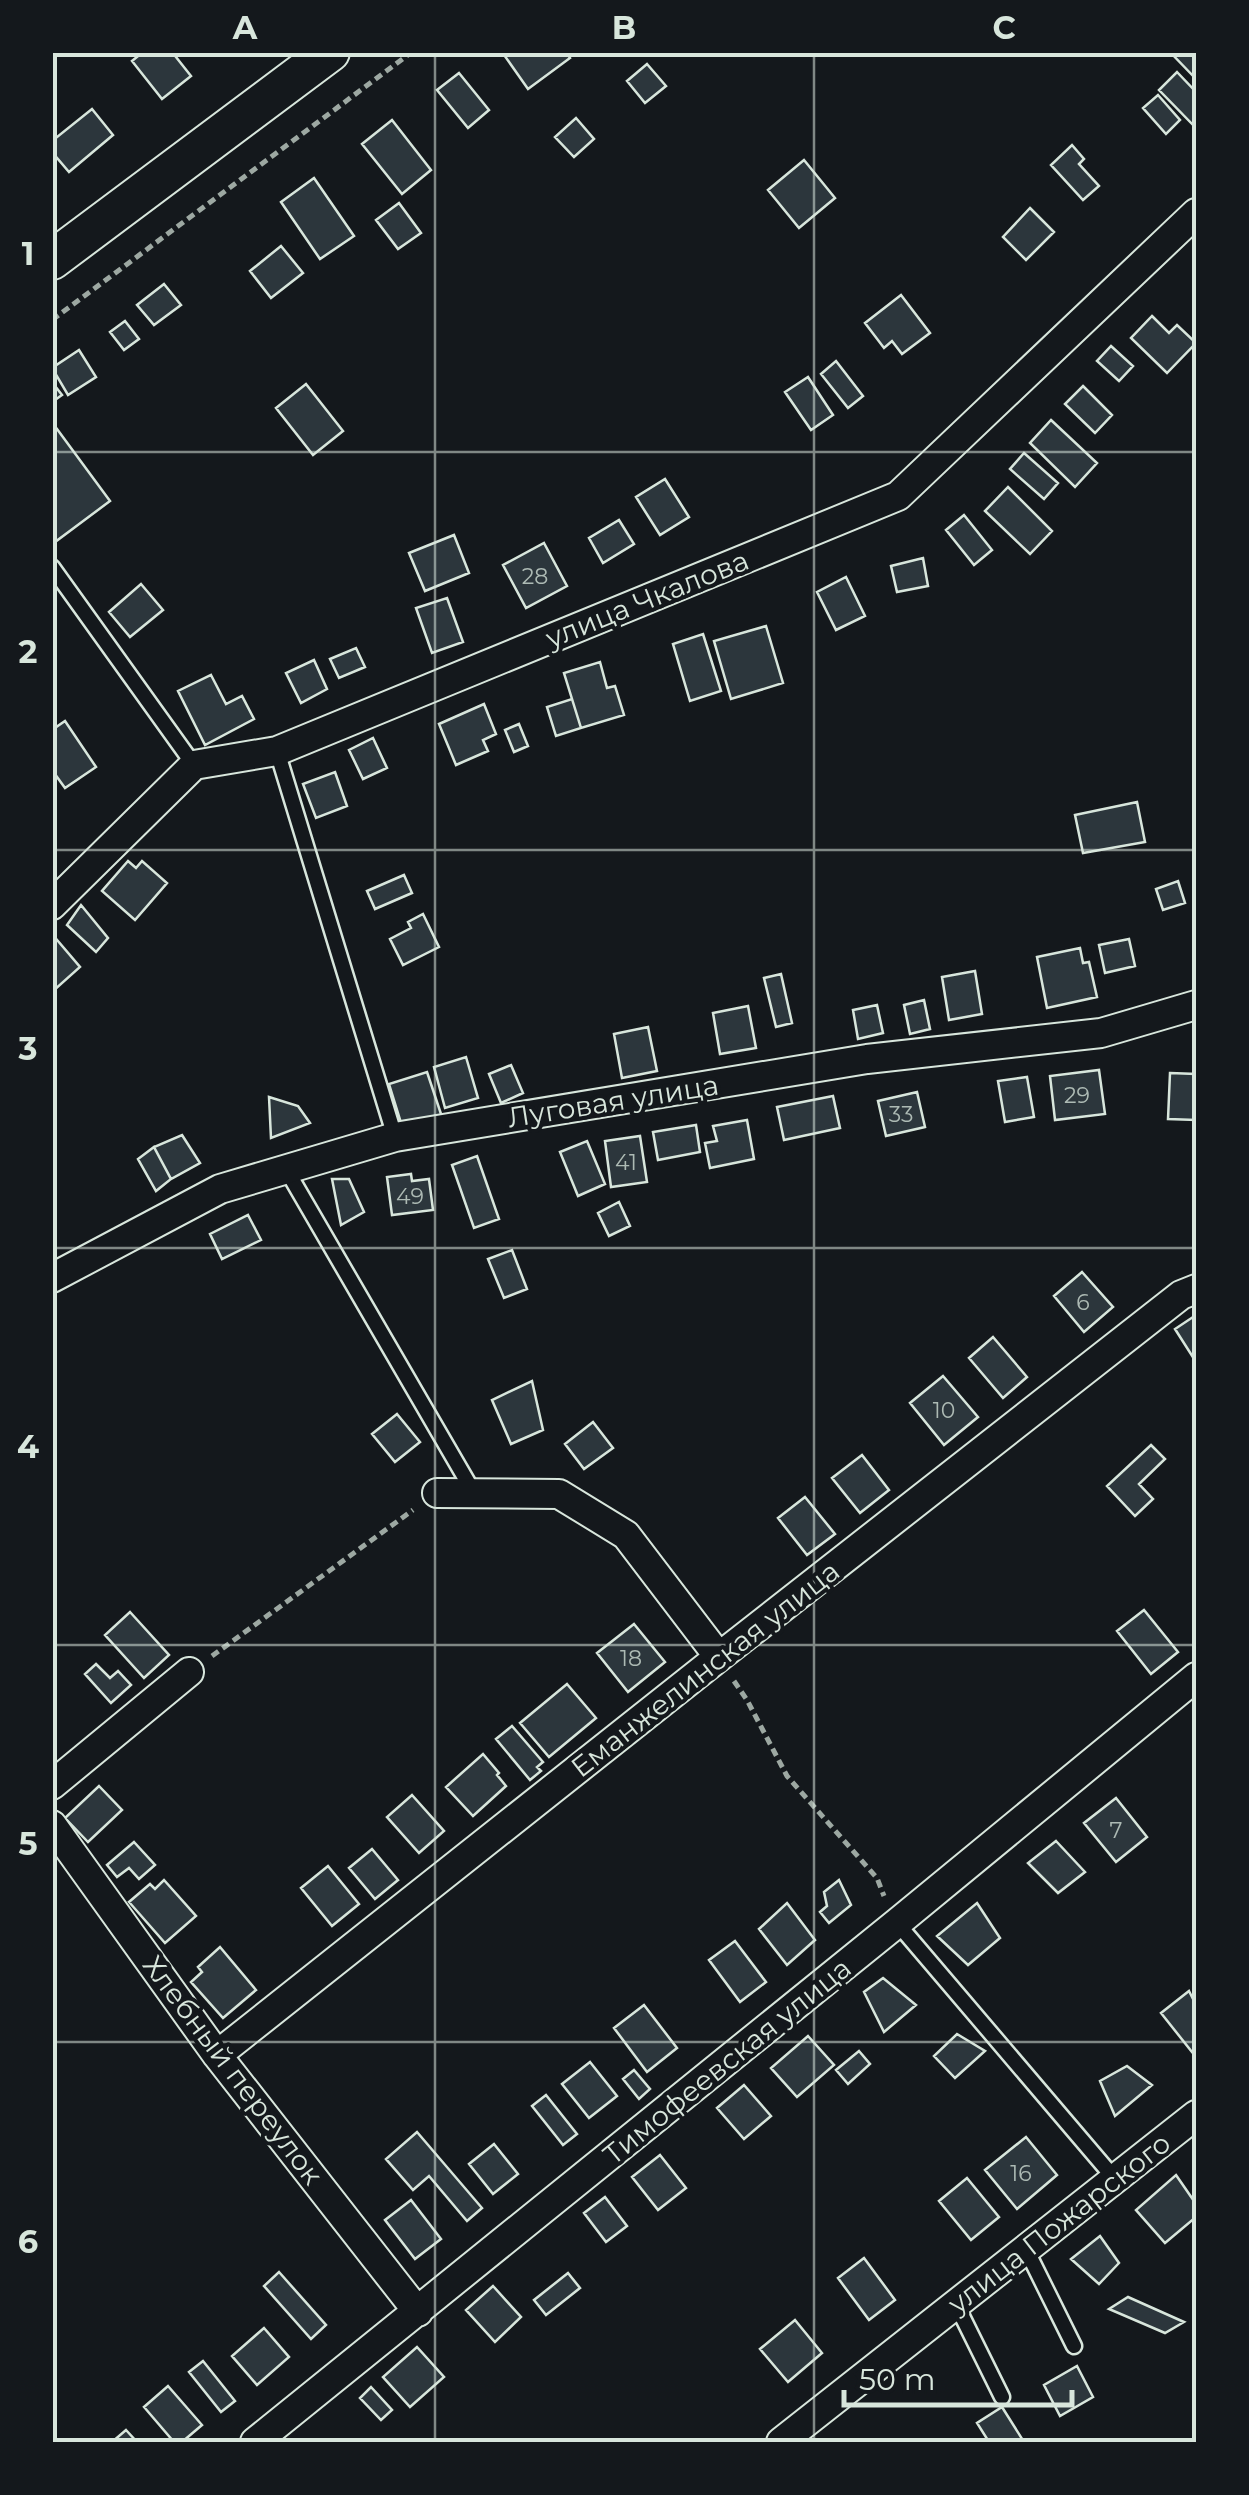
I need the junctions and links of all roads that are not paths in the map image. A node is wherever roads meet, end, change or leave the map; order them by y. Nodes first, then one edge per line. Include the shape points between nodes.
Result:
1 (330, 52) edge
2 (1196, 213) edge
3 (52, 260) edge
4 (52, 566) edge
5 (277, 751) junction
6 (194, 765) junction
7 (52, 905) edge
8 (1196, 1005) edge
9 (395, 1137) junction
10 (286, 1170) junction
11 (52, 1278) edge
12 (1196, 1289) edge
13 (437, 1493) road end
14 (475, 1494) junction
15 (719, 1658) junction
16 (189, 1672) road end
17 (1196, 1676) edge
18 (52, 1785) edge
19 (52, 1825) edge
20 (897, 1923) junction
21 (218, 2055) junction
22 (1196, 2115) edge
23 (1115, 2180) junction
24 (1026, 2249) junction
25 (956, 2304) junction
26 (418, 2312) junction
27 (1074, 2346) dead end
28 (1002, 2397) dead end
29 (255, 2442) edge
30 (781, 2442) edge

1 - 3 main road
2 - 5 street, улица Чкалова via 898,496
4 - 6 lane
5 - 6 street, улица Чкалова
5 - 9 lane
6 - 7 street
8 - 9 street, Луговая улица via 1102,1033 868,1059
9 - 10 street, Луговая улица
10 - 11 street, Луговая улица via 220,1190
10 - 14 lane
12 - 15 street, Еманжелинская улица
13 - 14 street
14 - 15 street via 559,1494 626,1535
15 - 21 street, Еманжелинская улица
16 - 18 street
17 - 20 street, Тимофеевская улица
19 - 21 street, Хлебный переулок
20 - 23 lane
20 - 26 street, Тимофеевская улица
21 - 26 street, Хлебный переулок
22 - 23 street, улица Пожарского
23 - 24 street, улица Пожарского
24 - 25 street, улица Пожарского
24 - 27 lane
25 - 28 lane
25 - 30 street, улица Пожарского
26 - 29 street, Тимофеевская улица

